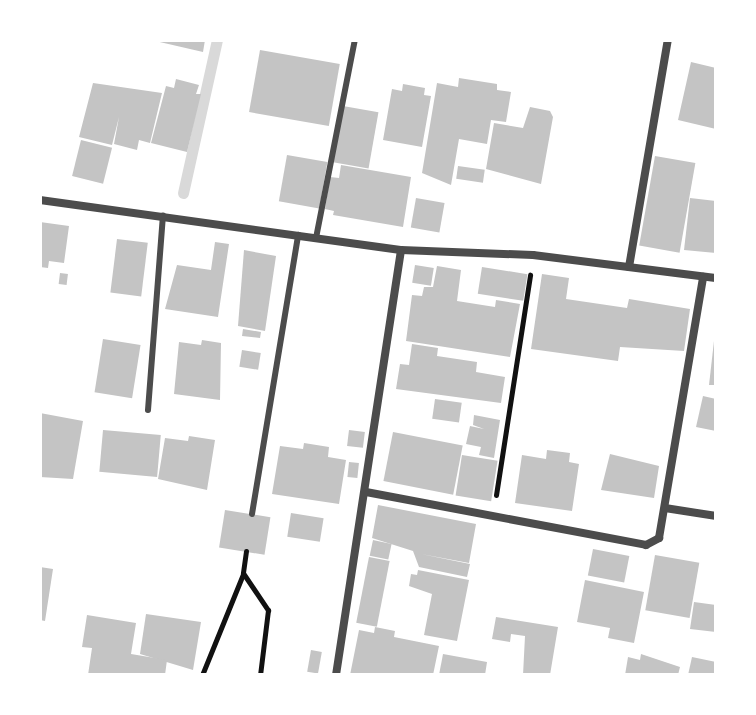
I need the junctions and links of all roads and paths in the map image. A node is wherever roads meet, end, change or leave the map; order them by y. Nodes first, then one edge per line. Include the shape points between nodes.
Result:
1 (355, 40) edge
2 (668, 40) edge
3 (40, 200) edge
4 (163, 216) junction
5 (298, 235) junction
6 (316, 238) junction
7 (401, 250) junction
8 (533, 255) junction
9 (629, 267) junction
10 (703, 277) junction
11 (716, 278) edge
12 (148, 410) dead end
13 (366, 492) junction
14 (665, 508) junction
15 (252, 514) dead end
16 (493, 515) junction
17 (716, 516) edge
18 (246, 551) dead end
19 (243, 573) junction
20 (202, 675) edge
21 (260, 675) edge
22 (336, 675) edge

1 - 6 lane
2 - 9 street
3 - 4 street
4 - 5 street
4 - 12 lane
5 - 6 street
5 - 15 lane
6 - 7 street
7 - 8 street
7 - 13 street
8 - 9 street
8 - 16 path
9 - 10 street
10 - 11 street
10 - 14 street
13 - 16 street
13 - 22 street
14 - 16 street via 659,538 646,545
14 - 17 street
18 - 19 path
19 - 20 path
19 - 21 path via 268,610

